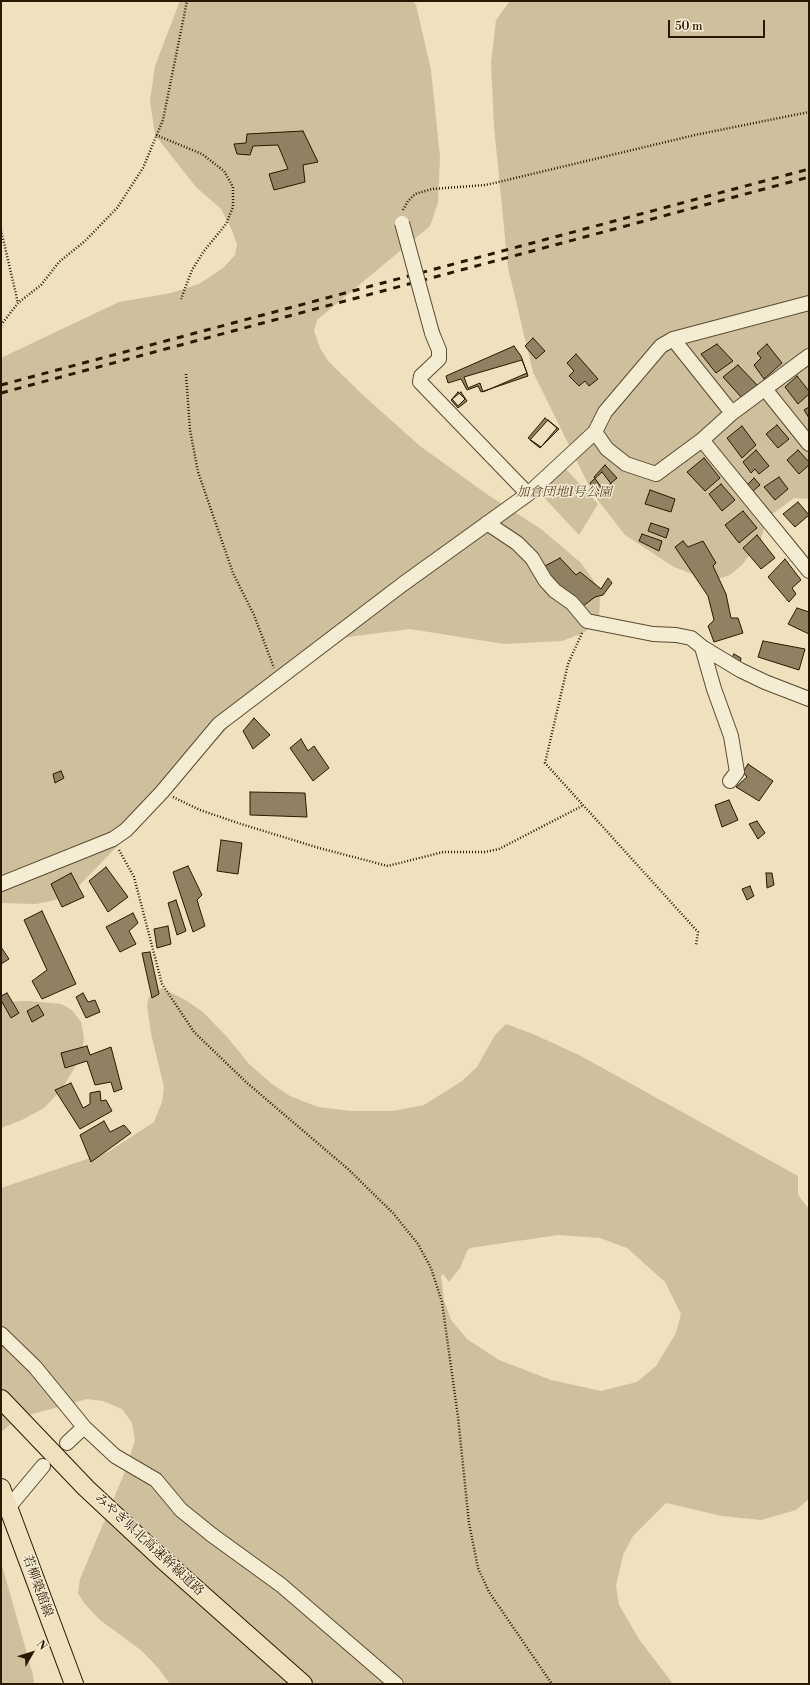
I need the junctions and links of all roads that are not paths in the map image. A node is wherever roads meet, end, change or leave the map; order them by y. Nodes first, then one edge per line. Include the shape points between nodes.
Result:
1 (402, 223) road end
2 (809, 303) edge
3 (673, 340) junction
4 (809, 356) edge
5 (766, 389) junction
6 (732, 413) junction
7 (594, 432) junction
8 (702, 440) junction
9 (809, 444) edge
10 (528, 494) junction
11 (487, 523) junction
12 (809, 571) edge
13 (702, 647) junction
14 (809, 699) edge
15 (730, 781) dead end
16 (1, 884) edge
17 (1, 1334) edge
18 (1, 1399) edge
19 (84, 1427) junction
20 (67, 1442) dead end
21 (43, 1466) dead end
22 (1, 1488) edge
23 (8, 1508) junction
24 (74, 1684) edge
25 (303, 1684) edge
26 (396, 1684) edge

1 - 10 street, bridge via 432,333 440,350 439,360 421,376 420,382
2 - 3 street
3 - 6 street
3 - 7 street via 661,346 605,412
4 - 5 street
5 - 6 street
5 - 9 street
6 - 8 street
7 - 8 street via 607,449 626,464 656,474
7 - 10 street
8 - 12 street
10 - 11 street
11 - 13 street via 517,543 532,558 545,580 572,603 587,621 653,634 691,638
11 - 16 street via 219,724 126,830 113,839
13 - 14 street via 765,682
13 - 15 street via 731,736 738,772
17 - 19 street via 35,1367
18 - 25 main road, みやぎ県北高速幹線道路 via 92,1493
19 - 20 street
19 - 26 street via 116,1456 156,1480 181,1510 281,1585
21 - 23 street
22 - 23 main road, 若柳築館線
23 - 24 main road, 若柳築館線

